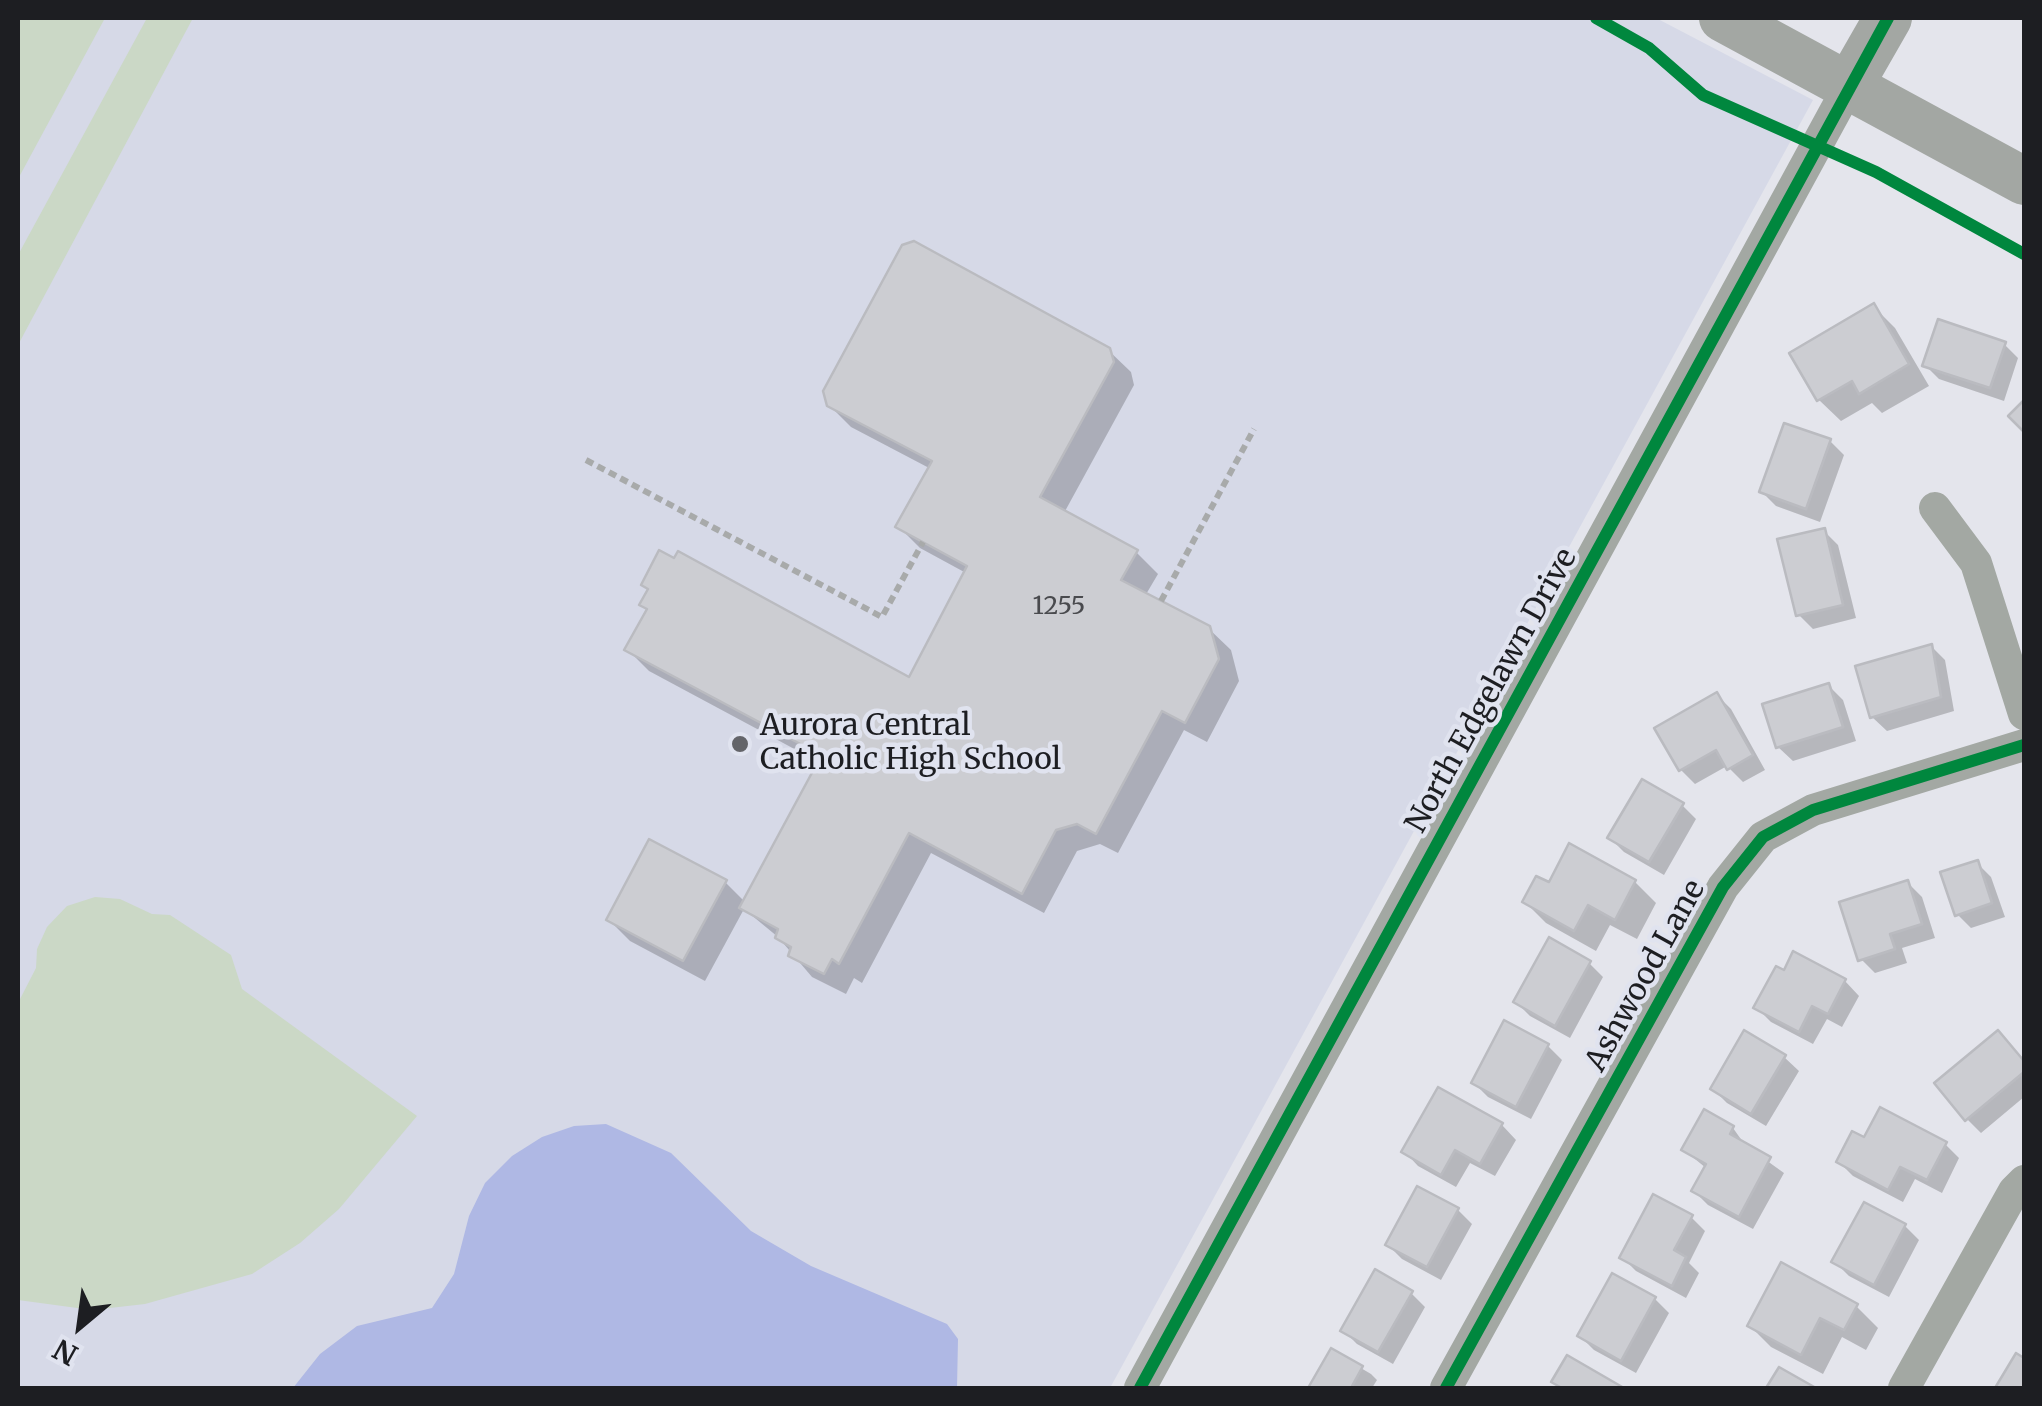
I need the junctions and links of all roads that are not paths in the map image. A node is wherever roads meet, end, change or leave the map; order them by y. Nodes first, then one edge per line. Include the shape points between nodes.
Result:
1 (1724, 18) edge
2 (1888, 18) edge
3 (1850, 86) junction
4 (2024, 181) edge
5 (1935, 508) dead end
6 (2024, 714) edge
7 (2024, 745) edge
8 (2024, 1181) edge
9 (1140, 1388) edge
10 (1446, 1388) edge
11 (1904, 1388) edge

1 - 3 main road
2 - 3 main road, North Edgelawn Drive
3 - 4 main road
3 - 9 street, North Edgelawn Drive
5 - 6 street via 1976,563
7 - 10 street, Ashwood Lane via 1813,810 1763,838 1723,887
8 - 11 street

